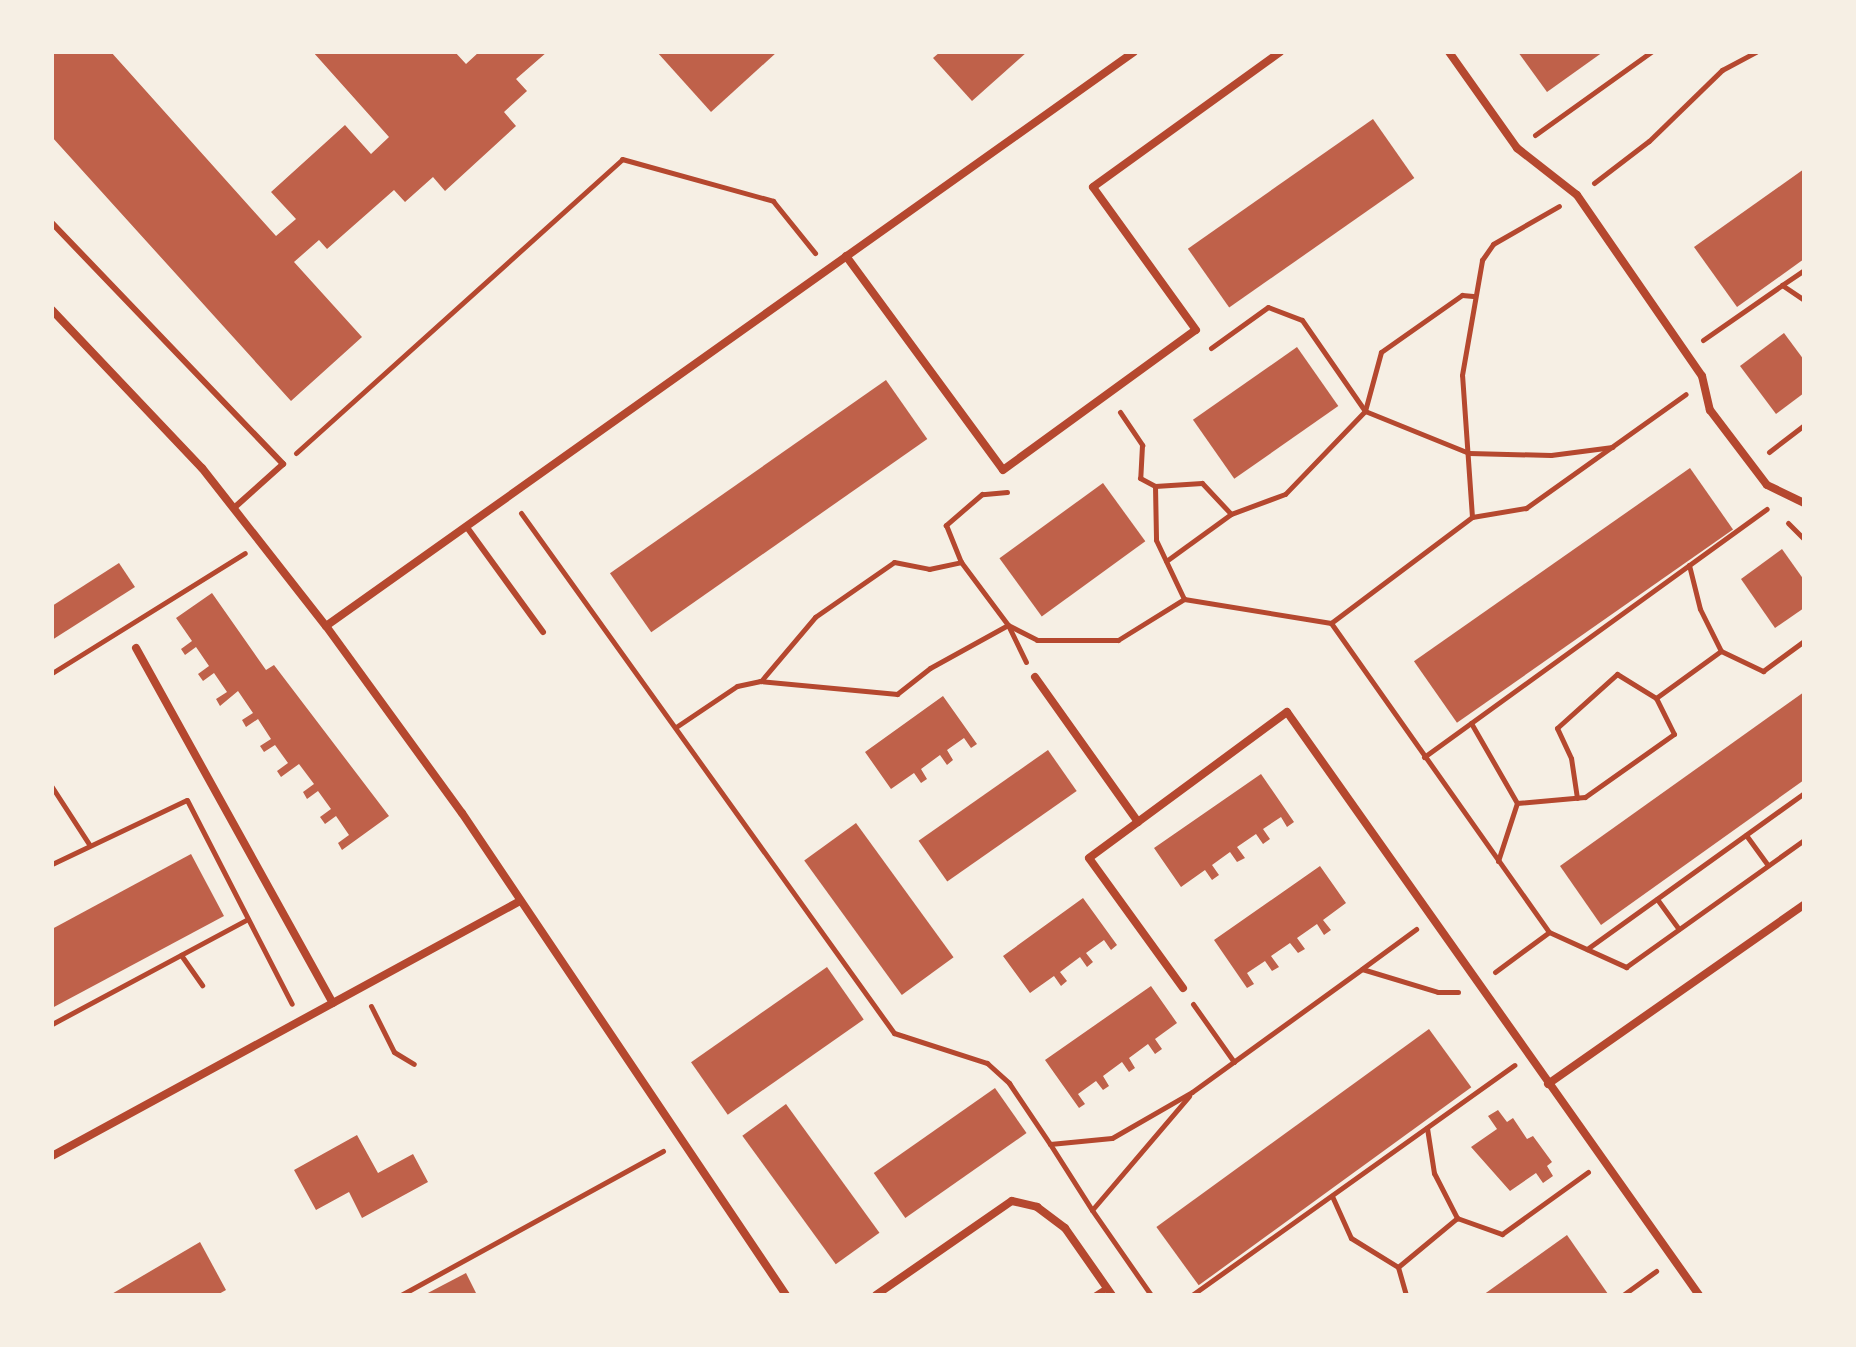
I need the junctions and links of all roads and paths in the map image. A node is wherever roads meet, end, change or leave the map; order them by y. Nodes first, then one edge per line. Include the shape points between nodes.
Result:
1 (1134, 52) edge
2 (1280, 52) edge
3 (1449, 52) edge
4 (1651, 52) edge
5 (1756, 52) edge
6 (1517, 148) junction
7 (1577, 195) junction
8 (52, 223) edge
9 (846, 256) junction
10 (828, 269) junction
11 (1804, 270) edge
12 (1782, 285) junction
13 (1473, 297) junction
14 (1804, 300) edge
15 (52, 310) edge
16 (1206, 351) dead end
17 (1686, 353) junction
18 (1703, 382) junction
19 (1132, 403) dead end
20 (1365, 411) junction
21 (1120, 412) junction
22 (1108, 421) dead end
23 (1804, 425) edge
24 (1612, 447) junction
25 (1469, 453) junction
26 (283, 464) junction
27 (1752, 465) junction
28 (1155, 486) junction
29 (1013, 488) dead end
30 (1787, 495) junction
31 (1804, 503) edge
32 (234, 508) junction
33 (1764, 511) junction
34 (1231, 514) junction
35 (1472, 517) junction
36 (466, 526) junction
37 (1804, 539) edge
38 (262, 542) junction
39 (1166, 561) junction
40 (961, 562) junction
41 (1689, 565) junction
42 (1184, 599) junction
43 (1331, 623) junction
44 (1008, 625) junction
45 (326, 626) junction
46 (543, 632) dead end
47 (1804, 641) edge
48 (136, 648) dead end
49 (1721, 651) junction
50 (52, 673) edge
51 (1035, 677) joint
52 (760, 681) junction
53 (1656, 698) junction
54 (1471, 723) junction
55 (676, 727) dead end
56 (1424, 757) junction
57 (52, 787) edge
58 (1804, 793) edge
59 (1577, 798) junction
60 (1517, 803) junction
61 (1138, 822) junction
62 (1746, 835) junction
63 (89, 844) junction
64 (1498, 862) junction
65 (52, 864) edge
66 (1768, 865) dead end
67 (1657, 899) junction
68 (520, 901) junction
69 (1804, 905) edge
70 (1430, 918) junction
71 (248, 919) junction
72 (1679, 929) dead end
73 (1549, 932) dead end
74 (1587, 949) dead end
75 (181, 955) junction
76 (1362, 969) dead end
77 (202, 985) dead end
78 (362, 987) junction
79 (1183, 988) joint
80 (333, 1003) junction
81 (301, 1020) junction
82 (52, 1024) edge
83 (1527, 1055) junction
84 (1234, 1062) dead end
85 (414, 1064) dead end
86 (1548, 1084) junction
87 (1192, 1092) dead end
88 (1427, 1128) junction
89 (680, 1141) junction
90 (1050, 1144) dead end
91 (52, 1156) edge
92 (1603, 1161) junction
93 (1332, 1196) junction
94 (1092, 1210) junction
95 (1457, 1218) junction
96 (1673, 1259) junction
97 (1398, 1267) junction
98 (1109, 1291) edge
99 (401, 1295) edge
100 (786, 1295) edge
101 (876, 1295) edge
102 (1096, 1295) edge
103 (1151, 1295) edge
104 (1192, 1295) edge
105 (1406, 1295) edge
106 (1623, 1295) edge
107 (1699, 1295) edge

1 - 9 street
2 - 9 street via 1093,187 1196,330 1003,470
3 - 6 street
4 - 6 path
5 - 7 path via 1722,70 1649,141
6 - 7 street
7 - 13 path via 1493,244 1482,260
7 - 17 street
8 - 26 lane
9 - 10 street
10 - 26 path via 773,201 622,159
10 - 36 street
11 - 12 path
12 - 14 path
12 - 17 path
13 - 20 path via 1462,295 1381,352
13 - 25 path via 1462,375
15 - 32 street
16 - 20 path via 1268,307 1302,320
17 - 18 street
18 - 24 path
18 - 27 street via 1710,410
19 - 21 path
20 - 25 path
20 - 34 path via 1318,455 1310,474 1285,494
21 - 22 path
21 - 28 path via 1142,445 1140,478
23 - 27 path
24 - 25 path via 1551,455
24 - 35 path via 1526,508
25 - 35 path
26 - 32 lane
27 - 30 street via 1767,485
28 - 34 path via 1202,483
28 - 39 path via 1156,540
29 - 40 path via 1001,497 982,494 946,525
30 - 31 street
30 - 33 path
32 - 38 street
33 - 37 path via 1795,526
33 - 41 path
34 - 39 path
35 - 43 path
36 - 45 street
36 - 46 lane
38 - 45 street
38 - 50 path
39 - 42 path
40 - 44 path
40 - 52 path via 929,569 894,562 815,617
41 - 49 path via 1700,609
41 - 54 path
42 - 43 path
42 - 44 path via 1118,640 1037,640
43 - 56 path
44 - 51 path
44 - 52 path via 930,668 897,694
45 - 68 street
47 - 49 path via 1763,671
48 - 80 street
49 - 53 path
51 - 61 street
52 - 55 path via 737,686
53 - 59 path via 1674,734
53 - 59 path via 1617,674 1557,728 1571,758
54 - 56 path
54 - 60 path
56 - 64 path
57 - 63 path
58 - 62 path
59 - 60 path
60 - 64 path
61 - 70 street via 1287,712
61 - 79 street via 1089,858
62 - 66 path
62 - 67 path
63 - 65 path
63 - 71 path via 187,800
64 - 73 path
67 - 72 path
67 - 74 path
68 - 78 street
68 - 89 street
69 - 86 street
70 - 76 path
70 - 83 street
71 - 75 path
71 - 81 path
75 - 77 path
75 - 82 path
78 - 80 street
78 - 85 path via 394,1052
79 - 84 path
80 - 81 street
81 - 91 street
83 - 86 street
83 - 88 path
86 - 92 street
87 - 94 path
88 - 93 path
88 - 95 path via 1434,1173
89 - 99 path
89 - 100 street
90 - 94 path
92 - 95 path via 1502,1234
92 - 96 street
93 - 97 path via 1351,1238
93 - 104 path
94 - 103 path
95 - 97 path
96 - 106 path
96 - 107 street
97 - 105 path
98 - 101 street via 1065,1228 1037,1207 1012,1201
98 - 102 lane

